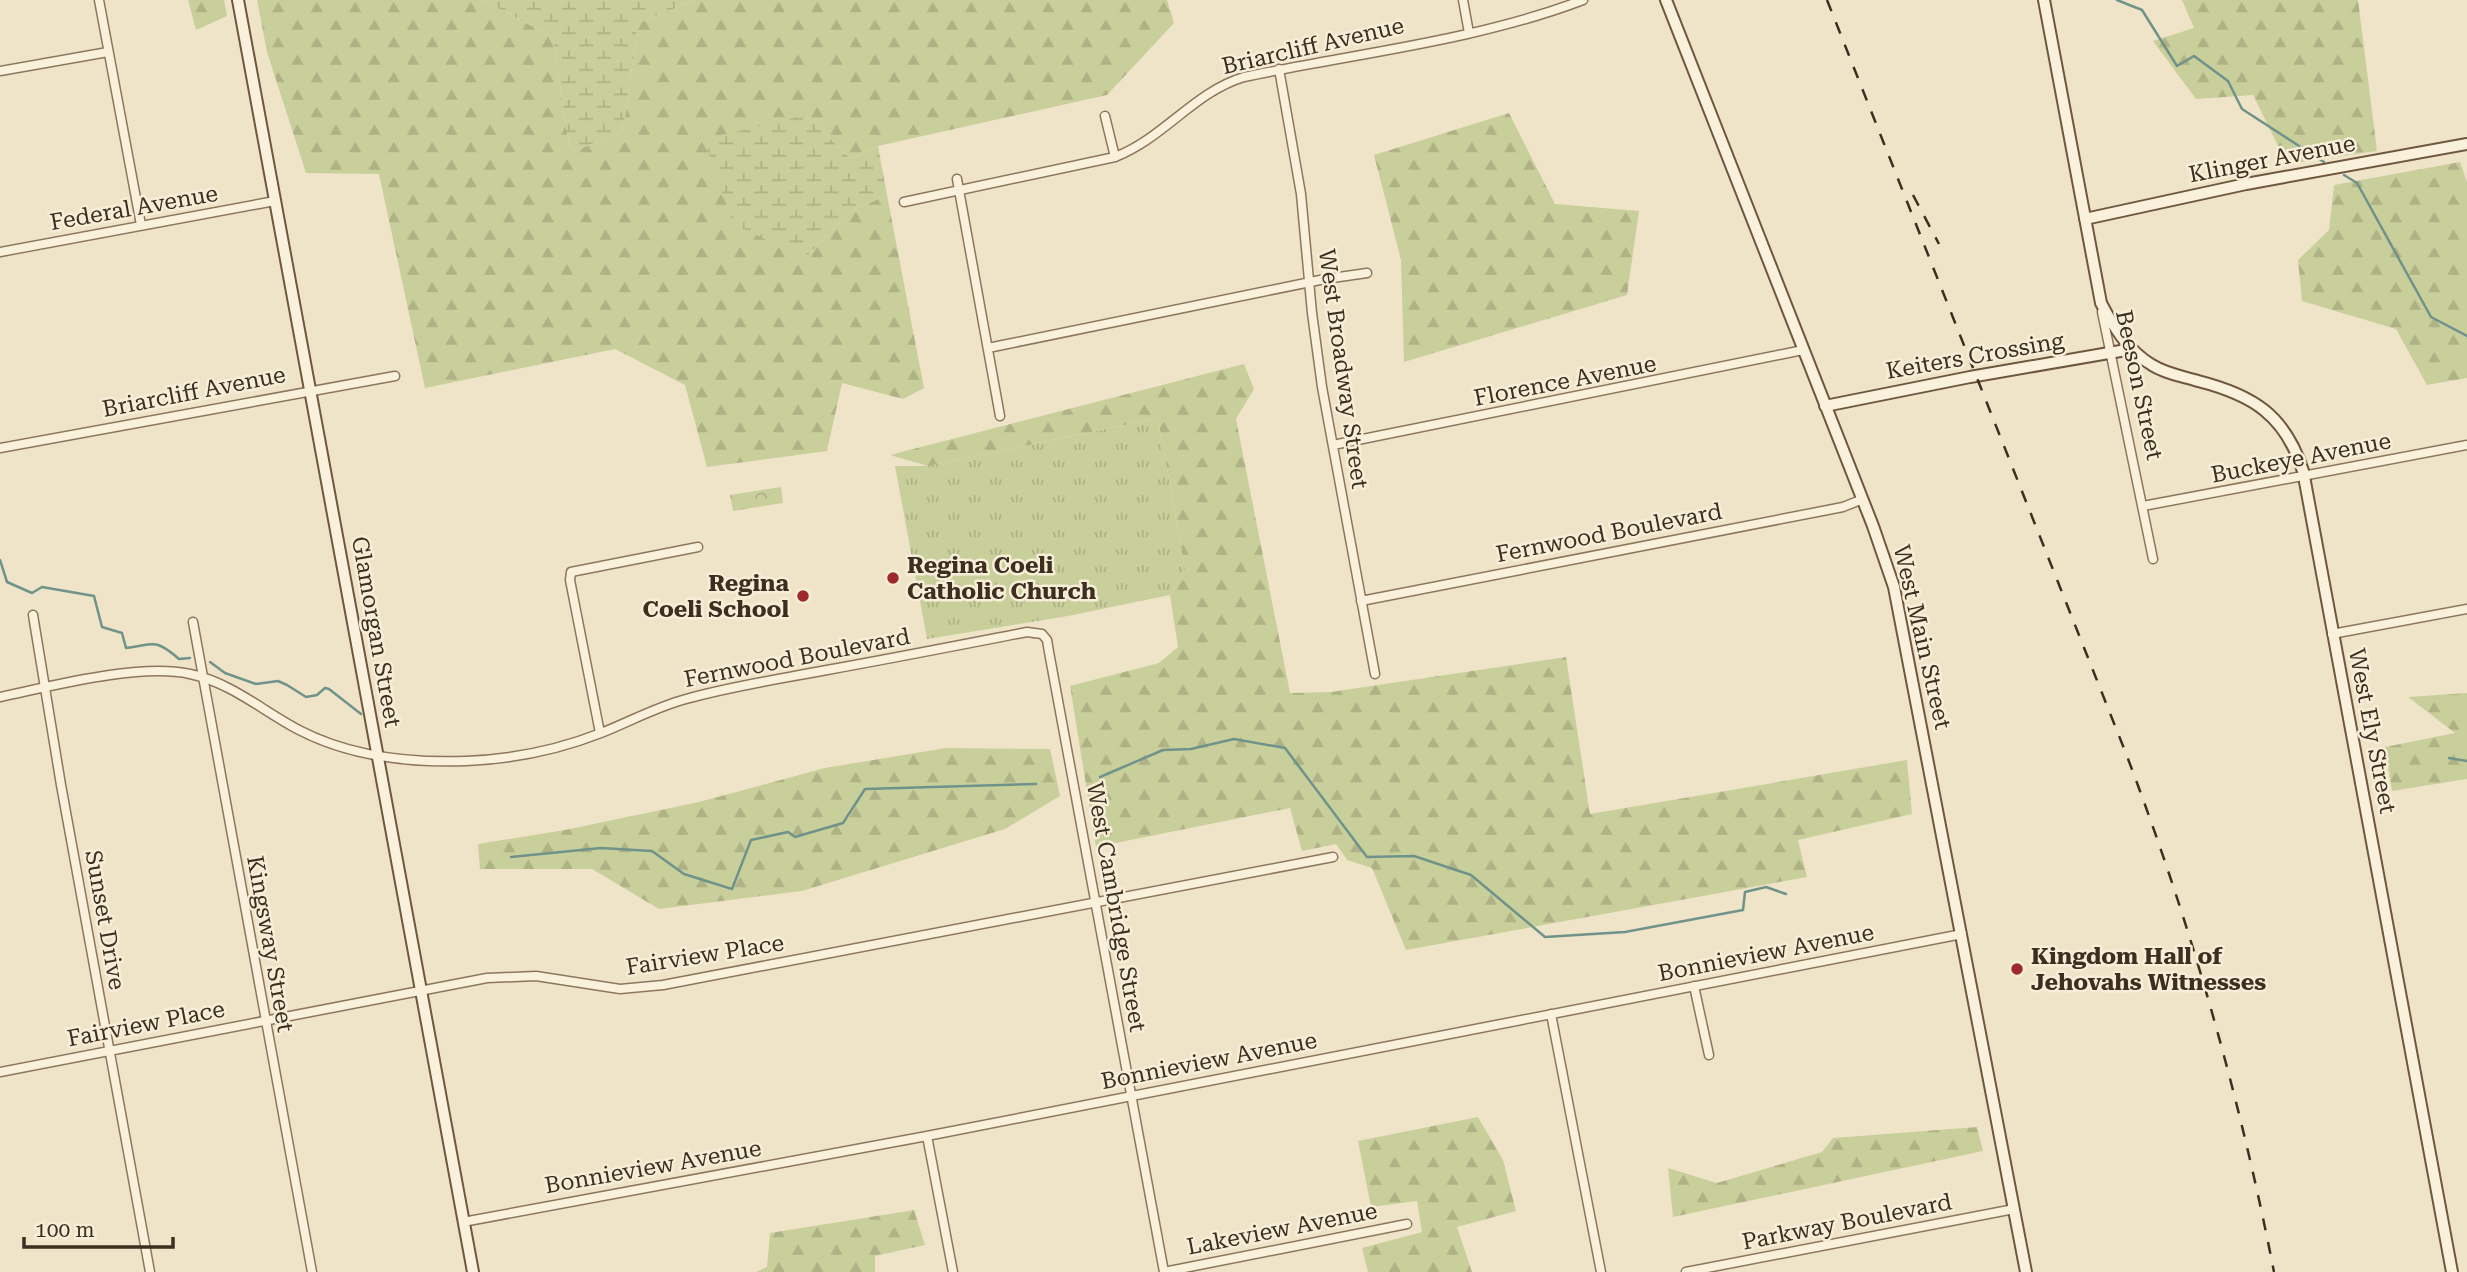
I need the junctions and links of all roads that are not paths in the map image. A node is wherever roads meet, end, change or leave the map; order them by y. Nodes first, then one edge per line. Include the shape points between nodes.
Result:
1 (99, 0) edge
2 (238, 0) edge
3 (1463, 0) edge
4 (1583, 0) edge
5 (1667, 0) edge
6 (2044, 0) edge
7 (1469, 33) junction
8 (108, 52) junction
9 (1279, 69) junction
10 (0, 71) edge
11 (1105, 116) dead end
12 (2467, 144) edge
13 (1115, 158) junction
14 (957, 179) dead end
15 (959, 190) junction
16 (275, 201) junction
17 (904, 202) dead end
18 (2085, 219) junction
19 (141, 225) junction
20 (0, 252) edge
21 (1367, 273) dead end
22 (1310, 284) junction
23 (2101, 303) junction
24 (988, 348) junction
25 (2132, 349) junction
26 (1803, 350) junction
27 (2111, 353) junction
28 (395, 376) dead end
29 (310, 390) junction
30 (1825, 406) junction
31 (1000, 416) dead end
32 (1333, 445) junction
33 (2467, 445) edge
34 (0, 448) edge
35 (2304, 477) junction
36 (1863, 499) junction
37 (2143, 506) junction
38 (698, 547) dead end
39 (2153, 559) dead end
40 (1361, 601) junction
41 (2467, 609) edge
42 (33, 615) dead end
43 (193, 622) dead end
44 (1042, 634) joint
45 (2332, 634) junction
46 (1375, 674) dead end
47 (202, 677) junction
48 (44, 688) junction
49 (0, 697) edge
50 (600, 733) junction
51 (377, 755) junction
52 (1333, 857) dead end
53 (1095, 903) junction
54 (1962, 934) junction
55 (1694, 986) junction
56 (420, 991) junction
57 (1551, 1014) junction
58 (264, 1021) junction
59 (108, 1052) junction
60 (1709, 1055) dead end
61 (0, 1072) edge
62 (1131, 1096) junction
63 (927, 1136) junction
64 (2014, 1209) junction
65 (463, 1222) junction
66 (1407, 1224) dead end
67 (150, 1272) edge
68 (312, 1272) edge
69 (473, 1272) edge
70 (953, 1272) edge
71 (1164, 1272) edge
72 (1601, 1272) edge
73 (1686, 1272) edge
74 (2026, 1272) edge
75 (2452, 1272) edge

1 - 8 street
2 - 16 street, Glamorgan Street
3 - 7 street
4 - 7 street, Briarcliff Avenue
5 - 26 street, West Main Street
6 - 18 street, Beeson Street
7 - 9 street, Briarcliff Avenue
8 - 10 street
8 - 19 street
9 - 13 street, Briarcliff Avenue via 1216,87 1153,138
9 - 22 street, West Broadway Street via 1301,194
11 - 13 street
12 - 18 street, Klinger Avenue
13 - 15 street, Briarcliff Avenue
14 - 15 street
15 - 17 street, Briarcliff Avenue
15 - 24 street
16 - 19 street, Federal Avenue
16 - 29 street, Glamorgan Street
18 - 23 street, Beeson Street
19 - 20 street, Federal Avenue
21 - 22 street
22 - 24 street
22 - 32 street, West Broadway Street
23 - 25 street, West Ely Street
23 - 27 street, Beeson Street
24 - 31 street
25 - 27 street, Keiters Crossing
25 - 35 street, West Ely Street via 2161,370 2228,389 2263,408 2287,436
26 - 30 street, West Main Street
26 - 32 street, Florence Avenue
27 - 30 street, Keiters Crossing
27 - 37 street, Beeson Street
28 - 29 street, Briarcliff Avenue
29 - 34 street, Briarcliff Avenue
29 - 51 street, Glamorgan Street
30 - 36 street, West Main Street
32 - 40 street, West Broadway Street
33 - 35 street, Buckeye Avenue
35 - 37 street, Buckeye Avenue
35 - 45 street, West Ely Street
36 - 40 street, Fernwood Boulevard via 1843,507
36 - 54 street, West Main Street via 1898,603
37 - 39 street, Beeson Street
38 - 50 street via 571,572
40 - 46 street, West Broadway Street
41 - 45 street
42 - 48 street, Sunset Drive
43 - 47 street, Kingsway Street
44 - 50 street, Fernwood Boulevard via 1027,632 724,689 668,705
44 - 53 street, West Cambridge Street via 1047,640
45 - 75 street, West Ely Street
47 - 48 street, Fernwood Boulevard via 149,671
47 - 51 street, Fernwood Boulevard via 299,730
47 - 58 street, Kingsway Street
48 - 49 street, Fernwood Boulevard
48 - 59 street, Sunset Drive
50 - 51 street, Fernwood Boulevard via 560,747 490,759 441,761
51 - 56 street, Glamorgan Street
52 - 53 street, Fairview Place
53 - 56 street, Fairview Place via 641,988 508,976
53 - 62 street, West Cambridge Street
54 - 55 street, Bonnieview Avenue
54 - 64 street, West Main Street
55 - 57 street, Bonnieview Avenue
55 - 60 street
56 - 58 street, Fairview Place
56 - 65 street, Glamorgan Street
57 - 62 street, Bonnieview Avenue
57 - 72 street
58 - 59 street, Fairview Place
58 - 68 street, Kingsway Street
59 - 61 street, Fairview Place
59 - 67 street, Sunset Drive
62 - 63 street, Bonnieview Avenue
62 - 71 street, West Cambridge Street
63 - 65 street, Bonnieview Avenue
63 - 70 street
64 - 73 street, Parkway Boulevard
64 - 74 street, West Main Street
65 - 69 street, Glamorgan Street
66 - 71 street, Lakeview Avenue

